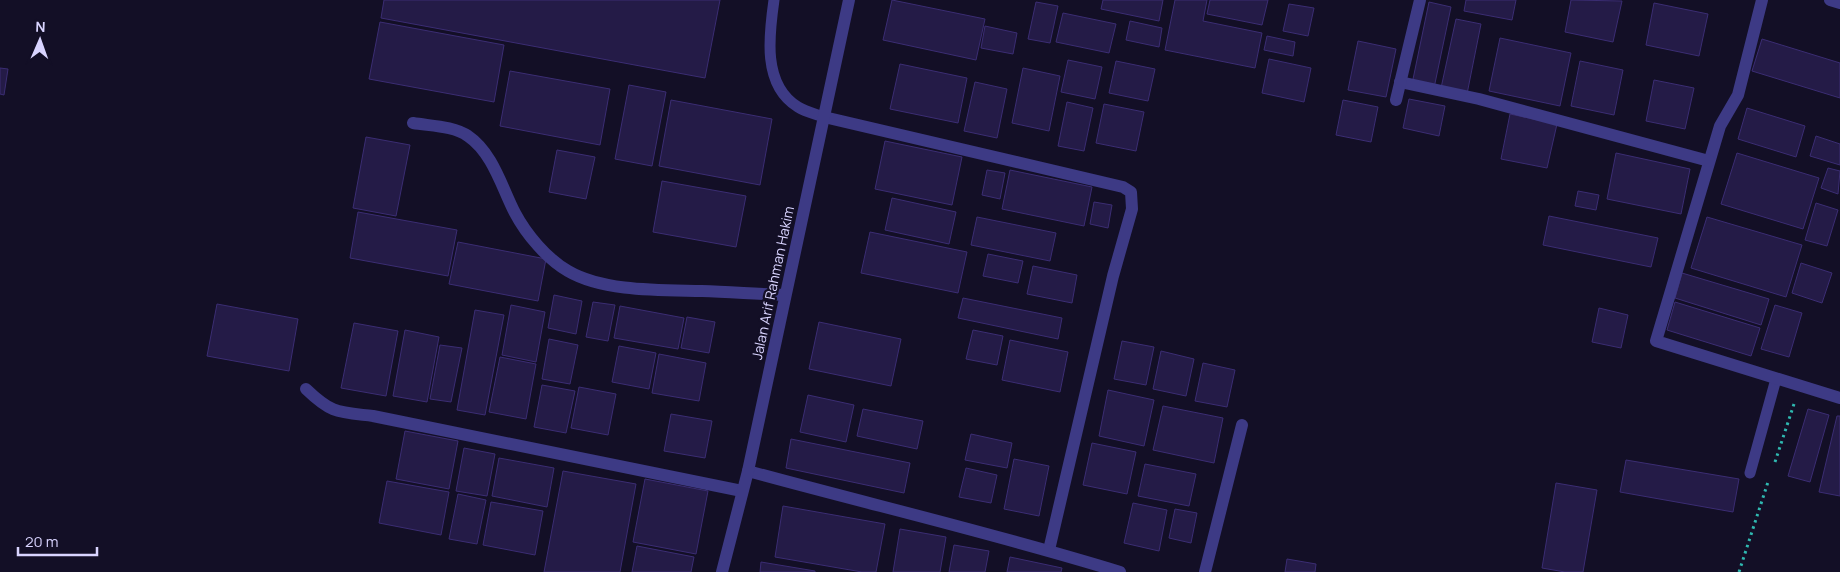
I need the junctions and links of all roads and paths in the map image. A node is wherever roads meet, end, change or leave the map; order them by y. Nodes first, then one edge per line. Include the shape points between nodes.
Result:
1 (774, 0) edge
2 (849, 0) edge
3 (1420, 0) edge
4 (1762, 0) edge
5 (1830, 0) edge
6 (1840, 3) edge
7 (1400, 82) junction
8 (1396, 100) dead end
9 (824, 117) junction
10 (414, 124) dead end
11 (1709, 161) junction
12 (785, 295) junction
13 (1776, 380) junction
14 (306, 389) dead end
15 (1840, 398) edge
16 (1242, 425) dead end
17 (748, 471) junction
18 (1750, 473) dead end
19 (742, 491) junction
20 (1049, 550) junction
21 (722, 572) edge
22 (1120, 572) edge
23 (1205, 572) edge

1 - 9 lane via 769,31 771,64 779,88 798,107
2 - 9 street, Jalan Arif Rahman Hakim
3 - 7 street
4 - 11 street via 1738,95 1720,126
5 - 6 street
7 - 8 street
7 - 11 street via 1479,99
9 - 12 street, Jalan Arif Rahman Hakim
9 - 20 street via 1124,187 1131,192 1132,210 1078,420
10 - 12 street via 457,130 479,145 527,232 566,271 583,279 648,289
11 - 13 street via 1656,341
12 - 17 street, Jalan Arif Rahman Hakim
13 - 15 street
13 - 18 lane
14 - 19 street via 325,407 344,413 373,416
16 - 23 street
17 - 19 street, Jalan Arif Rahman Hakim
17 - 20 street
19 - 21 street, Jalan Arif Rahman Hakim
20 - 22 street

